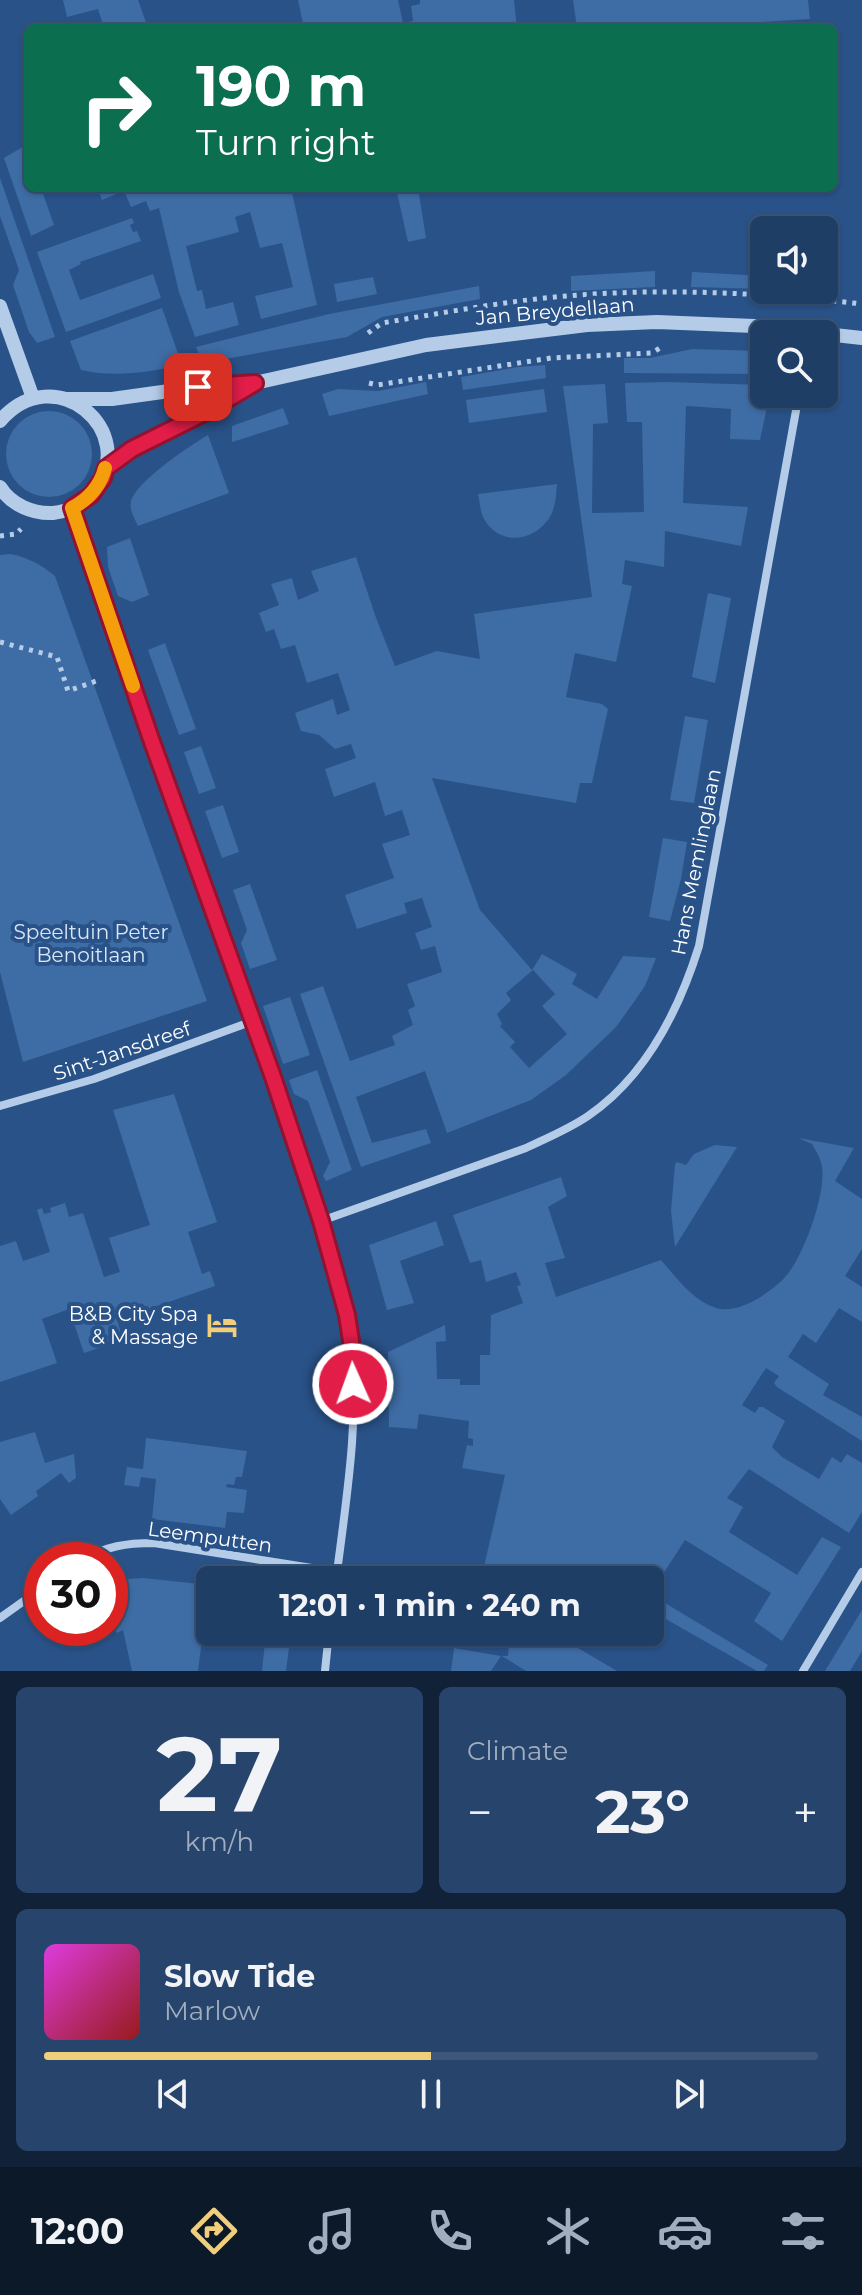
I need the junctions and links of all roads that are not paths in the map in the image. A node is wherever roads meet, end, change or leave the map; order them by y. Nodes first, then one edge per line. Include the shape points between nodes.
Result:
1 (0, 306) edge
2 (750, 328) edge
3 (838, 336) edge
4 (862, 338) edge
5 (255, 383) junction
6 (33, 398) junction
7 (66, 399) junction
8 (796, 408) edge
9 (0, 421) edge
10 (106, 468) junction
11 (0, 487) edge
12 (7, 504) edge
13 (72, 508) junction
14 (253, 1021) junction
15 (0, 1106) edge
16 (321, 1221) junction
17 (128, 1543) edge
18 (281, 1566) edge
19 (337, 1566) edge
20 (862, 1572) edge
21 (24, 1601) edge
22 (0, 1618) edge
23 (328, 1646) edge
24 (325, 1671) edge
25 (803, 1671) edge

1 - 6 street
2 - 5 street, Jan Breydellaan via 657,322 451,340
3 - 4 street, Jan Breydellaan
5 - 7 street, Jan Breydellaan
5 - 10 street, Jan Breydellaan
6 - 7 street, Jan Breydellaan
6 - 9 street
7 - 10 street via 84,408 99,425
8 - 16 street, Hans Memlinglaan via 699,946 675,1010 615,1094 578,1121 526,1148
10 - 13 street via 91,495
11 - 12 street
12 - 13 street via 49,513
13 - 14 street
14 - 15 street, Sint-Jansdreef via 94,1079
14 - 16 street
16 - 19 street via 345,1303 352,1362 350,1462
17 - 18 street, Leemputten
20 - 25 street
21 - 22 street
23 - 24 street

